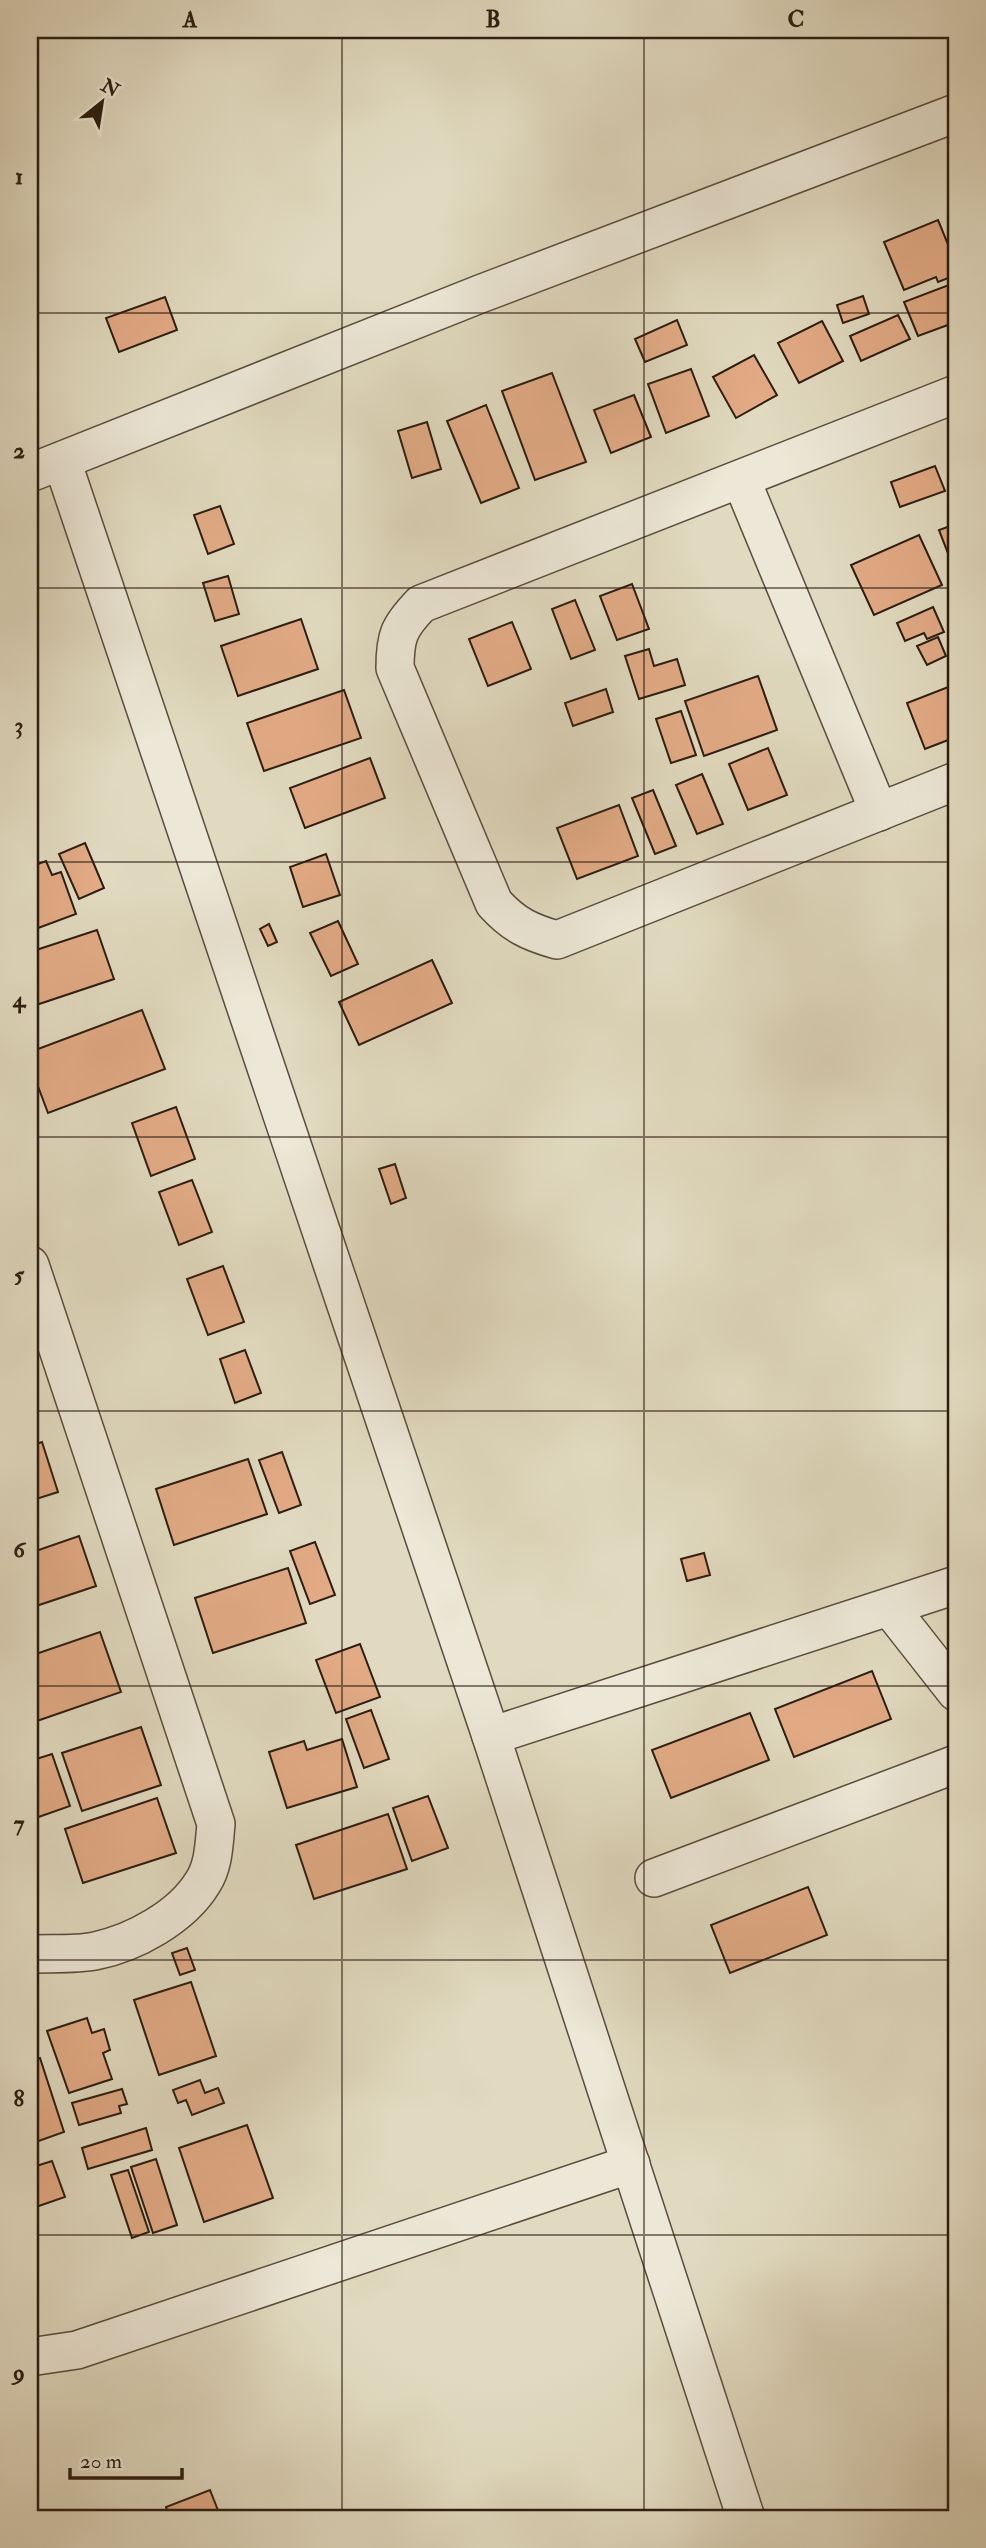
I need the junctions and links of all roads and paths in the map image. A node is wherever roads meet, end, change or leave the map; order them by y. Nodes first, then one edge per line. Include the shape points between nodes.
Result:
1 (956, 113) edge
2 (956, 394) edge
3 (46, 467) edge
4 (741, 479) junction
5 (956, 780) edge
6 (879, 812) junction
7 (30, 1265) edge
8 (956, 1585) edge
9 (890, 1608) junction
10 (956, 1692) edge
11 (491, 1736) junction
12 (956, 1764) edge
13 (654, 1878) dead end
14 (30, 1954) edge
15 (631, 2164) junction
16 (30, 2357) edge
17 (746, 2518) edge

1 - 3 street via 467,299
2 - 4 street
3 - 11 street
4 - 6 street
4 - 6 street via 421,604 406,620 395,643 395,668 494,903 511,921 532,933 557,940
5 - 6 street
7 - 14 street via 216,1824 214,1854 204,1882 173,1915 132,1940 93,1951
8 - 9 street
9 - 10 street
9 - 11 street
11 - 15 street
12 - 13 street
15 - 16 street via 77,2350
15 - 17 street

